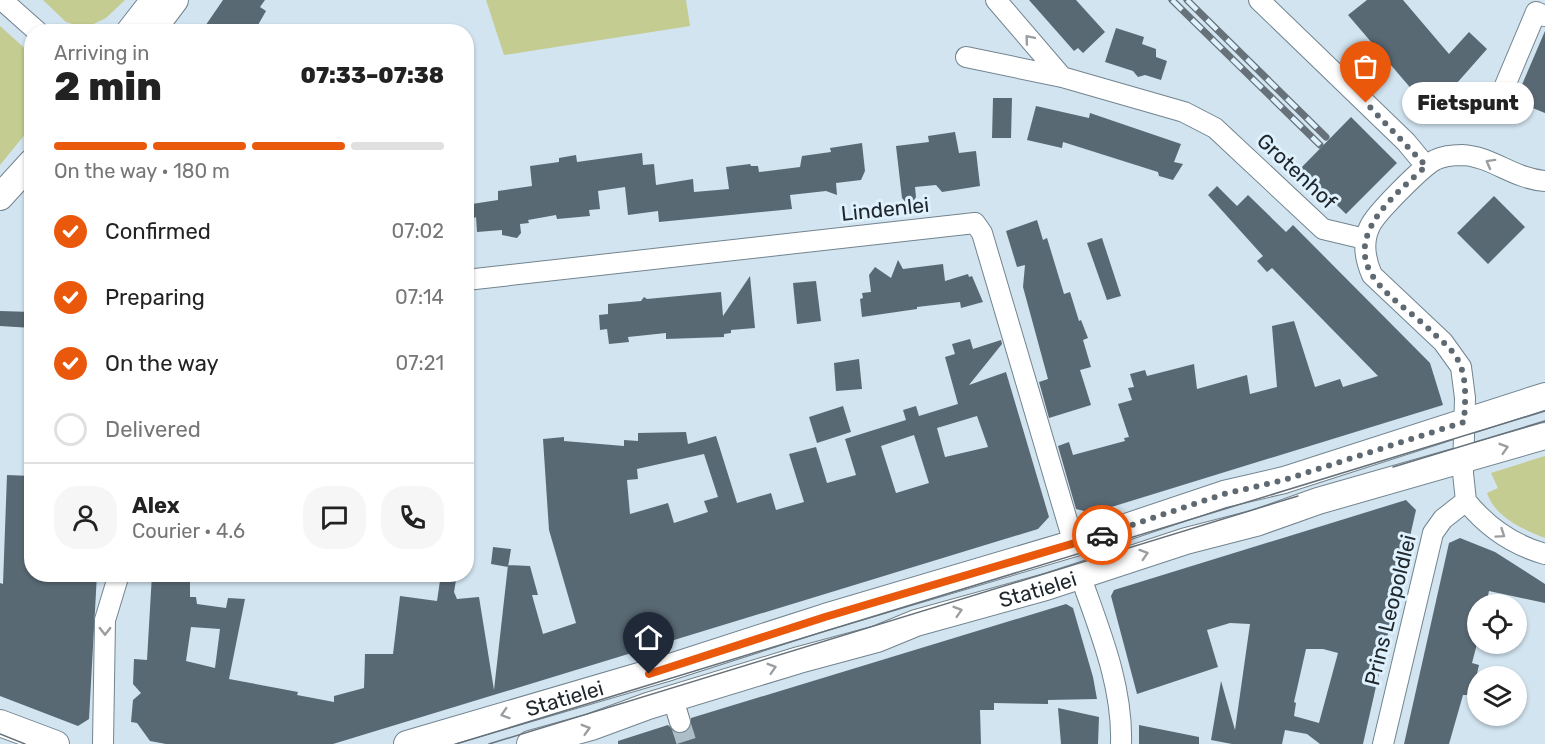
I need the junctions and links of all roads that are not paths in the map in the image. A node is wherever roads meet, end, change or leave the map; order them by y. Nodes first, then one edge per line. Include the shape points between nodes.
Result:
1 (2, 0) edge
2 (154, 0) edge
3 (175, 0) edge
4 (996, 0) edge
5 (1259, 0) edge
6 (1545, 16) edge
7 (29, 24) edge
8 (135, 24) edge
9 (157, 24) edge
10 (966, 57) dead end
11 (1062, 77) junction
12 (1501, 108) dead end
13 (1426, 166) junction
14 (24, 171) edge
15 (1545, 181) edge
16 (0, 197) edge
17 (1365, 239) junction
18 (474, 279) edge
19 (1545, 396) edge
20 (1464, 422) junction
21 (1545, 436) edge
22 (1463, 460) junction
23 (1466, 501) junction
24 (1074, 544) junction
25 (1545, 554) edge
26 (1080, 575) junction
27 (117, 582) edge
28 (0, 723) edge
29 (56, 744) edge
30 (103, 744) edge
31 (407, 744) edge
32 (530, 744) edge
33 (1121, 744) edge
34 (1383, 744) edge

1 - 7 street
2 - 8 main road
3 - 9 main road
11 -> 4 street
5 - 13 street
6 - 12 street via 1536,12 1504,88
10 - 11 street, Grotenhof
11 - 17 street, Grotenhof via 1184,112 1215,128 1317,224 1330,232
15 -> 13 street via 1518,176 1472,156 1447,156
13 - 17 street via 1376,217
14 - 16 main road
17 - 20 street via 1366,263 1372,275 1443,342 1461,367
18 - 24 street, Lindenlei via 975,223 982,233
19 - 20 main road, Statielei
20 - 22 street
20 - 24 main road, Statielei
22 -> 21 main road, Statielei
22 - 23 street
26 -> 22 main road, Statielei via 1186,540 1256,523
23 -> 25 street via 1496,531
23 - 34 street, Prins Leopoldlei via 1443,519 1433,533
24 -> 31 main road, Statielei
32 -> 26 main road, Statielei
26 - 33 street via 1114,677 1122,724
27 -> 30 street via 105,620
28 - 29 main road

